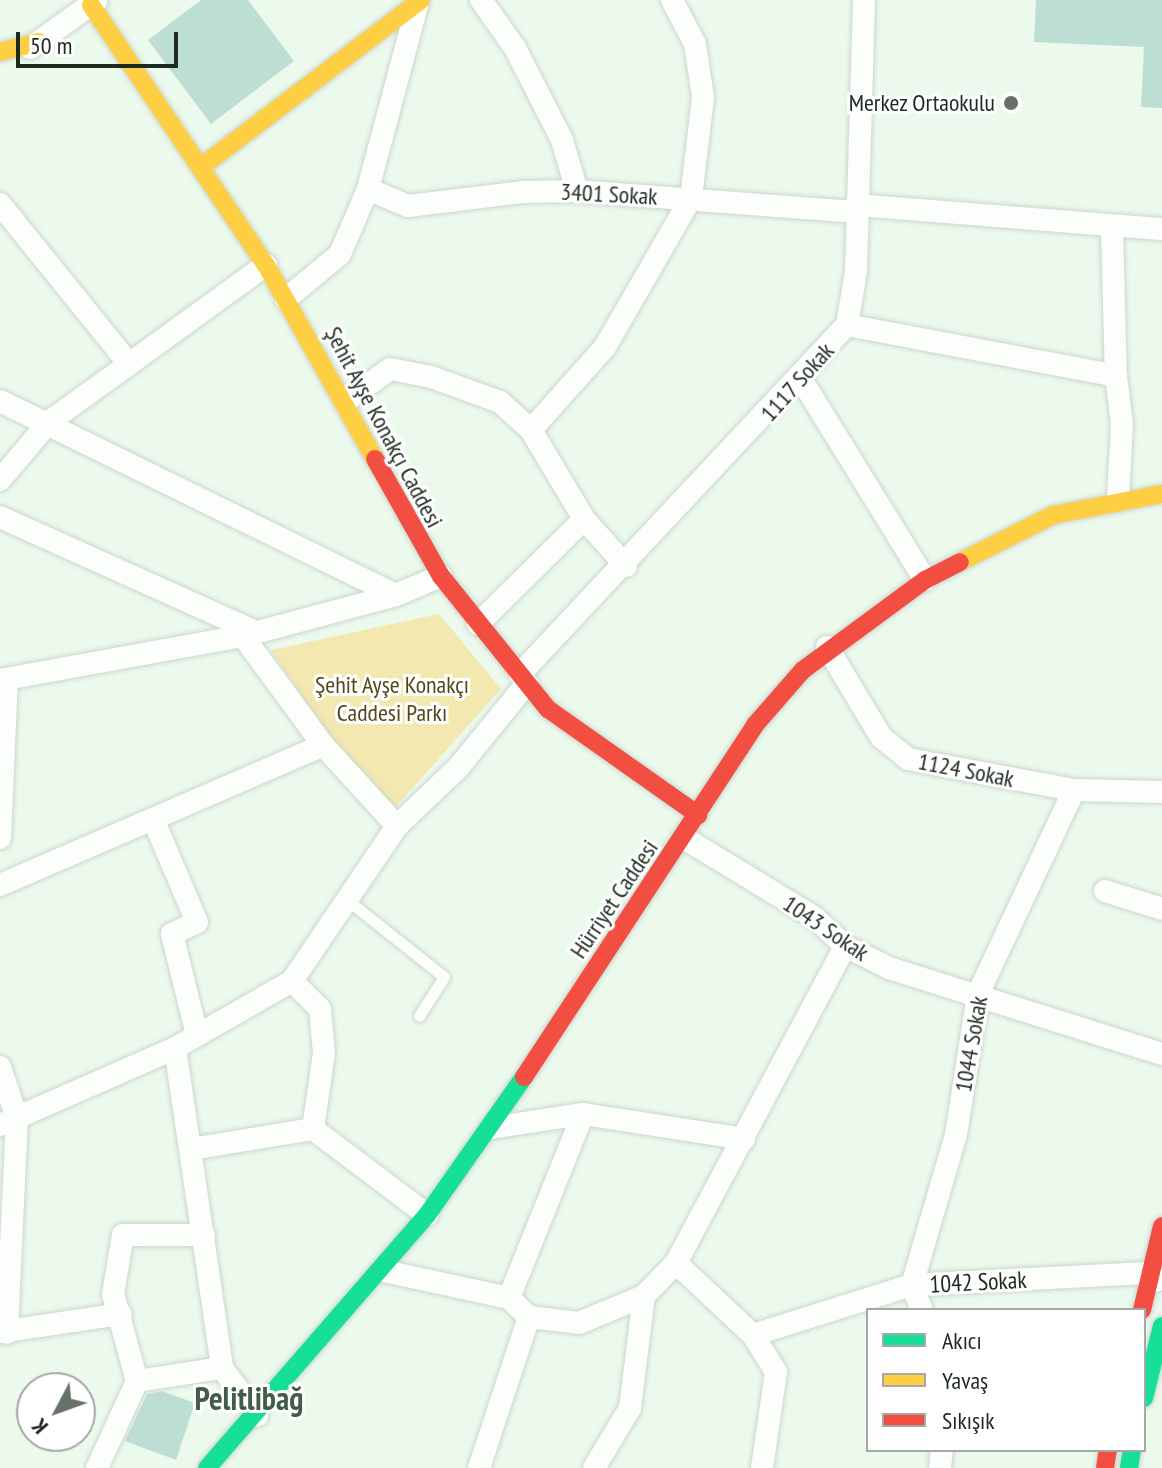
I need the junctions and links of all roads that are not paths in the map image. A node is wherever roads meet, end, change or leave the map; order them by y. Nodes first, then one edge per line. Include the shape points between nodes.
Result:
1 (481, 0) edge
2 (672, 0) edge
3 (864, 0) edge
4 (94, 2) edge
5 (419, 2) edge
6 (39, 42) junction
7 (0, 52) edge
8 (0, 69) edge
9 (201, 167) junction
10 (368, 189) junction
11 (577, 191) junction
12 (691, 198) junction
13 (0, 204) edge
14 (855, 208) junction
15 (1112, 228) junction
16 (1162, 229) edge
17 (266, 265) junction
18 (286, 299) junction
19 (847, 325) junction
20 (129, 364) junction
21 (1116, 376) junction
22 (801, 379) junction
23 (0, 401) edge
24 (346, 401) junction
25 (49, 422) junction
26 (531, 430) junction
27 (0, 480) edge
28 (1162, 494) edge
29 (1118, 499) junction
30 (0, 517) edge
31 (584, 519) junction
32 (626, 566) junction
33 (441, 576) junction
34 (925, 580) junction
35 (396, 595) junction
36 (478, 624) junction
37 (248, 633) junction
38 (827, 647) junction
39 (524, 678) junction
40 (4, 680) edge
41 (323, 745) junction
42 (1074, 790) junction
43 (1162, 792) edge
44 (698, 815) junction
45 (153, 819) junction
46 (397, 826) junction
47 (0, 838) edge
48 (684, 838) junction
49 (0, 885) edge
50 (1105, 891) dead end
51 (346, 899) junction
52 (1162, 909) edge
53 (845, 946) junction
54 (292, 981) junction
55 (978, 994) junction
56 (419, 1016) dead end
57 (197, 1035) junction
58 (175, 1048) junction
59 (1162, 1054) edge
60 (0, 1067) edge
61 (583, 1114) junction
62 (8, 1122) edge
63 (491, 1128) junction
64 (313, 1129) junction
65 (744, 1139) junction
66 (191, 1149) junction
67 (427, 1215) junction
68 (1162, 1226) edge
69 (204, 1235) junction
70 (676, 1263) junction
71 (384, 1271) junction
72 (1157, 1281) edge
73 (912, 1285) junction
74 (644, 1296) junction
75 (509, 1298) junction
76 (921, 1308) edge
77 (1143, 1308) edge
78 (121, 1314) junction
79 (529, 1317) junction
80 (1162, 1326) edge
81 (3, 1332) edge
82 (753, 1335) junction
83 (222, 1368) junction
84 (137, 1381) junction
85 (1151, 1390) edge
86 (257, 1415) junction
87 (97, 1468) edge
88 (207, 1468) edge
89 (479, 1468) edge
90 (594, 1468) edge
91 (762, 1468) edge

1 - 11 street via 515,48 562,140
2 - 12 street via 695,44 703,97
3 - 14 street, 1117 Sokak
4 - 6 street
4 - 9 street, Şehit Ayşe Konakçı Caddesi
5 - 9 street
5 - 10 street
6 - 7 street
6 - 8 street
9 - 17 street, Şehit Ayşe Konakçı Caddesi
10 - 11 street, 3401 Sokak via 408,206
10 - 18 street via 340,254
11 - 12 street, 3401 Sokak
12 - 14 street, 3401 Sokak
12 - 26 street via 605,347
13 - 20 street
14 - 15 street, 3401 Sokak
14 - 19 street, 1117 Sokak via 856,271
15 - 16 street, 3401 Sokak
15 - 21 street
17 - 18 street, Şehit Ayşe Konakçı Caddesi
17 - 20 street
18 - 24 street, Şehit Ayşe Konakçı Caddesi
19 - 21 street
19 - 22 street, 1117 Sokak
20 - 25 street
21 - 29 street via 1122,424
22 - 32 street, 1117 Sokak
22 - 34 street
23 - 25 street
24 - 26 street via 380,373 406,370 500,402
24 - 33 street, Şehit Ayşe Konakçı Caddesi via 411,530
25 - 27 street
25 - 35 street
26 - 31 street
28 - 29 street, Hürriyet Caddesi
29 - 34 street, Hürriyet Caddesi via 1053,515
30 - 37 street
31 - 32 street
31 - 36 street
32 - 39 street, 1117 Sokak
33 - 35 street
33 - 36 street, Şehit Ayşe Konakçı Caddesi
34 - 38 street, Hürriyet Caddesi
35 - 37 street
36 - 39 street, Şehit Ayşe Konakçı Caddesi
37 - 40 street
37 - 41 street
38 - 42 street, 1124 Sokak via 881,737 908,759
38 - 44 street, Hürriyet Caddesi via 755,725
39 - 44 street, Şehit Ayşe Konakçı Caddesi via 548,709
39 - 46 street, 1117 Sokak via 458,768
40 - 47 street
41 - 45 street
41 - 46 street
42 - 43 street, 1124 Sokak
42 - 55 street, 1044 Sokak
44 - 48 street, Hürriyet Caddesi
45 - 49 street
45 - 57 street via 197,922 172,934
46 - 51 street, 1117 Sokak
48 - 53 street, 1043 Sokak via 815,918
48 - 63 street, Hürriyet Caddesi
50 - 52 street
51 - 54 street, 1117 Sokak
51 - 56 lane via 444,977
53 - 55 street, 1043 Sokak via 889,968
53 - 65 street
54 - 57 street
54 - 64 street via 320,1009 324,1053
55 - 59 street, 1043 Sokak
55 - 73 street, 1044 Sokak via 956,1135
57 - 58 street
58 - 62 street
58 - 66 street
60 - 62 street
61 - 63 street
61 - 65 street
61 - 75 street
62 - 81 street
63 - 67 street, Hürriyet Caddesi
64 - 66 street
64 - 67 street
65 - 70 street
66 - 69 street
67 - 71 street, Hürriyet Caddesi
68 - 72 street
69 - 78 street via 123,1235 113,1294
69 - 83 street
70 - 74 street
70 - 82 street
71 - 75 street
71 - 86 street, Hürriyet Caddesi
72 - 73 street, 1042 Sokak
72 - 77 street
73 - 76 street
73 - 82 street, 1042 Sokak
74 - 79 street via 579,1323
74 - 90 street via 630,1408
75 - 79 street
78 - 81 street
78 - 84 street
79 - 89 street
80 - 85 street
82 - 91 street via 776,1372
83 - 84 street
83 - 86 street
84 - 87 street
86 - 88 street, Hürriyet Caddesi

